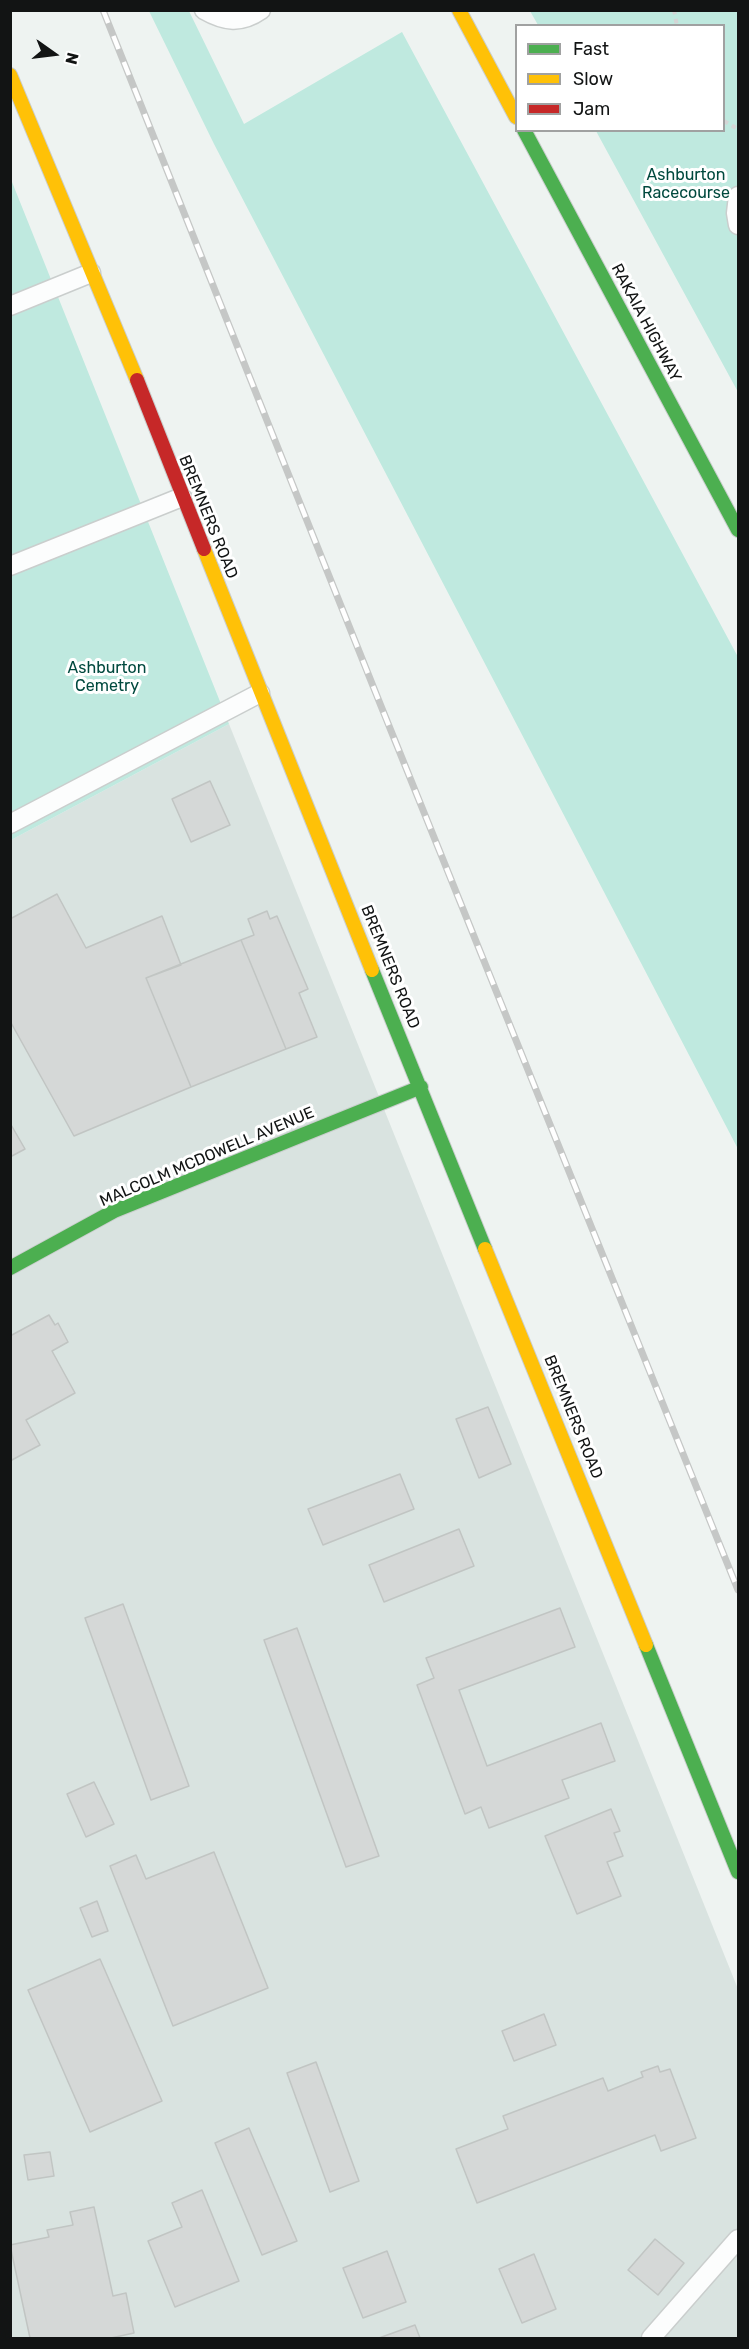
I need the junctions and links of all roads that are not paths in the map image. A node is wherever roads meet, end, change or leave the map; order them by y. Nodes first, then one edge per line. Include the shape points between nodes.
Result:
1 (204, 10) edge
2 (261, 10) edge
3 (459, 10) edge
4 (12, 82) edge
5 (515, 115) edge
6 (525, 132) edge
7 (738, 196) edge
8 (738, 225) edge
9 (91, 273) junction
10 (10, 306) edge
11 (182, 497) junction
12 (738, 530) edge
13 (10, 566) edge
14 (260, 693) junction
15 (10, 824) edge
16 (421, 1087) junction
17 (10, 1268) edge
18 (738, 1872) edge
19 (738, 2239) edge
20 (651, 2338) edge

1 - 2 lane via 233,22
3 - 5 main road
4 - 9 main road, BREMNERS ROAD
6 - 12 main road, RAKAIA HIGHWAY
7 - 8 lane
9 - 10 lane
9 - 11 main road, BREMNERS ROAD
11 - 13 lane
11 - 14 main road, BREMNERS ROAD
14 - 15 lane
14 - 16 main road, BREMNERS ROAD
16 - 17 main road, MALCOLM MCDOWELL AVENUE via 114,1211
16 - 18 main road, BREMNERS ROAD
19 - 20 lane

